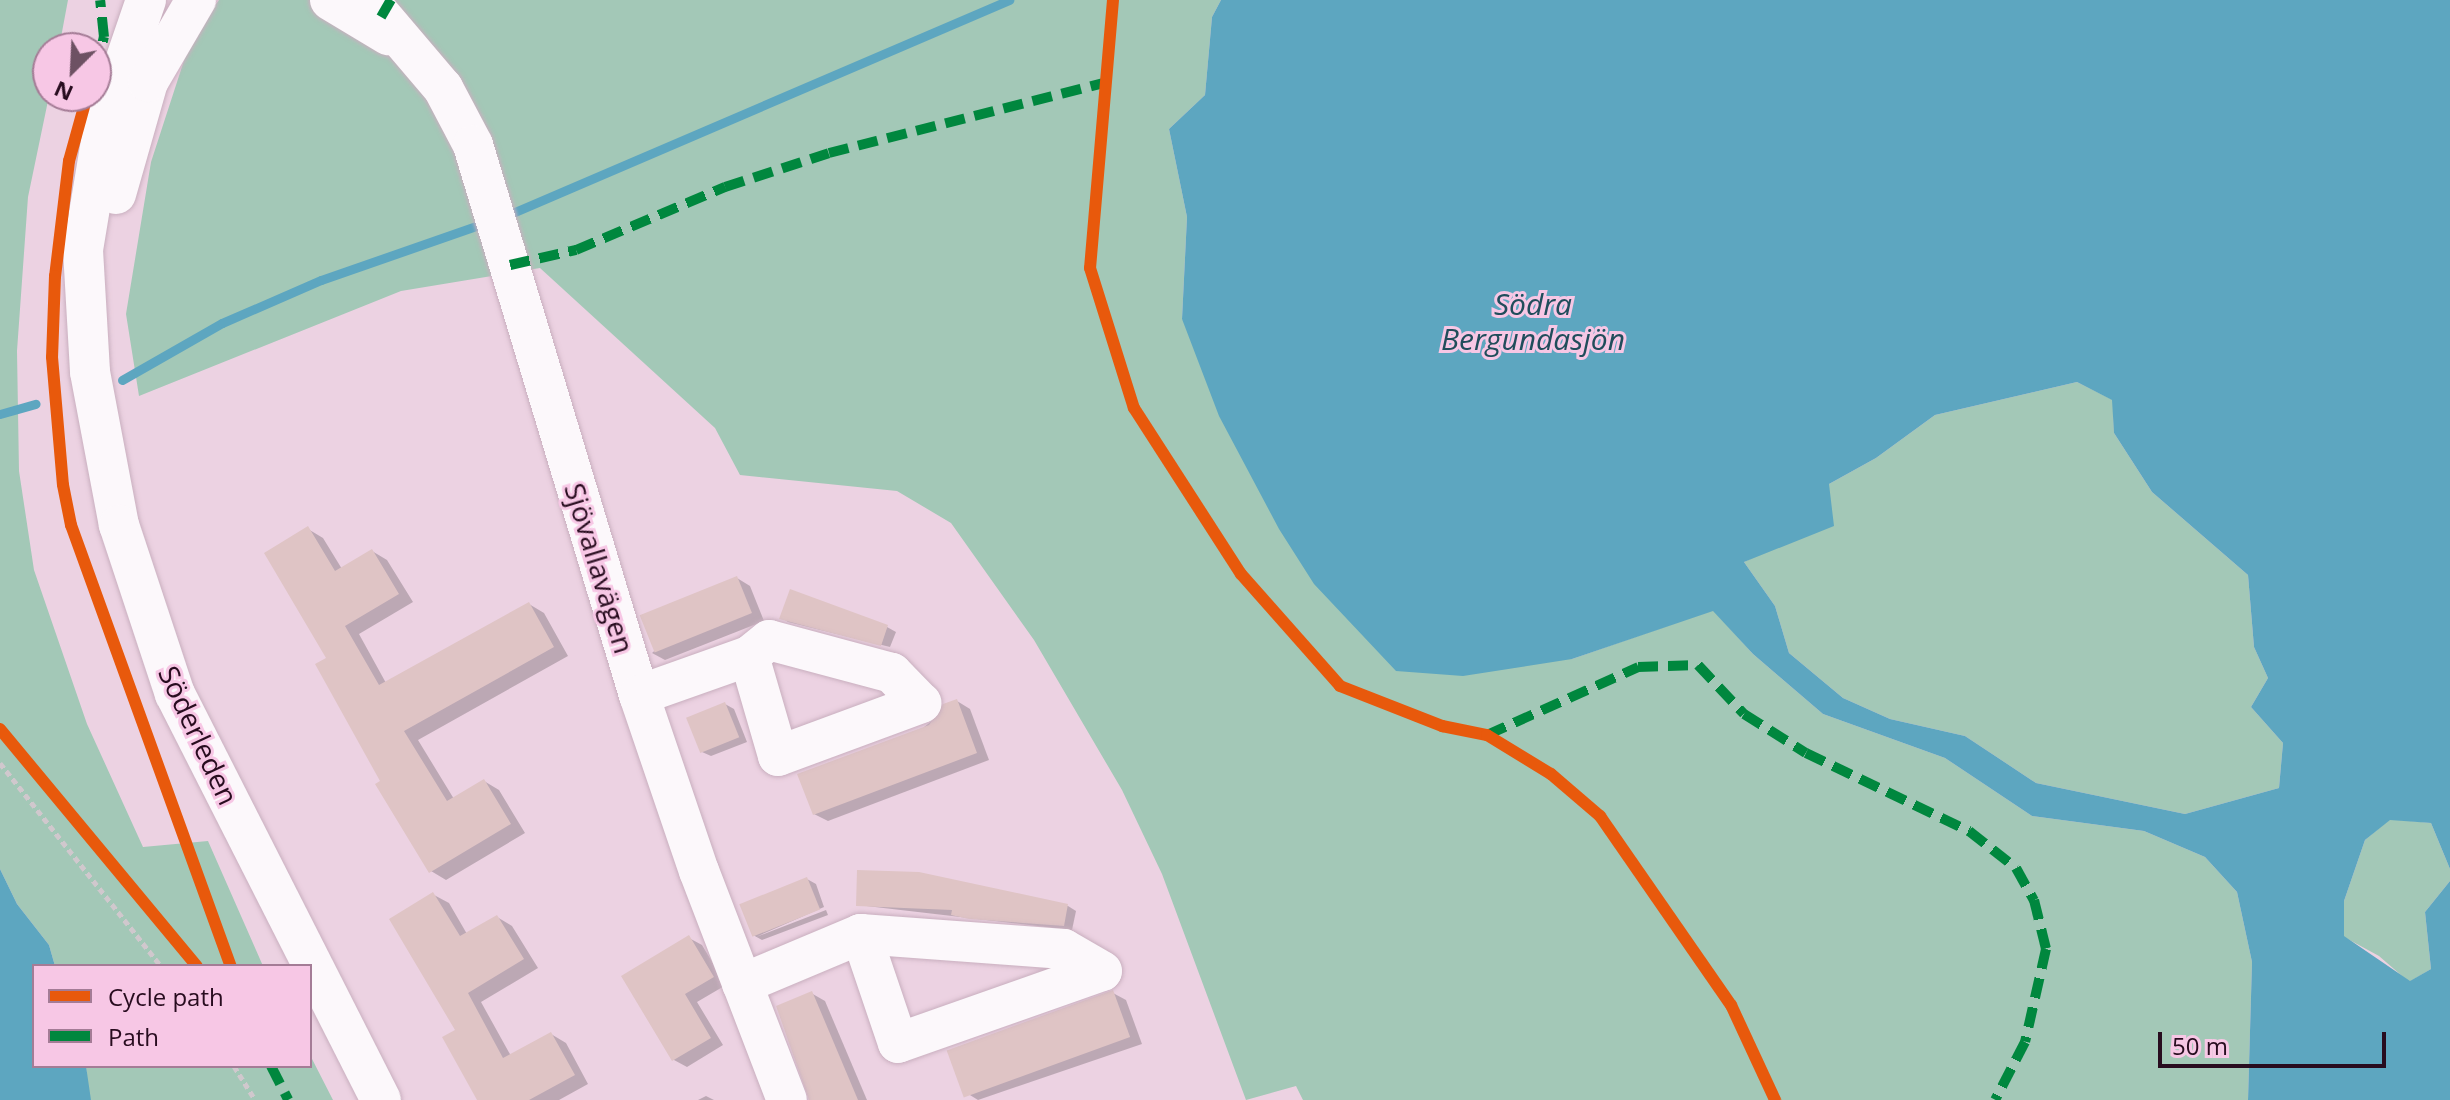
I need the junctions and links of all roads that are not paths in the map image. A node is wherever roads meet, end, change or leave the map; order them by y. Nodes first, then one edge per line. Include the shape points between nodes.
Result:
1 (146, 0) edge
2 (196, 0) edge
3 (330, 0) edge
4 (368, 0) edge
5 (404, 45) junction
6 (89, 298) junction
7 (749, 656) dead end
8 (639, 695) junction
9 (861, 934) junction
10 (312, 964) edge
11 (312, 964) edge
12 (742, 984) junction
13 (381, 1100) edge
14 (787, 1100) edge

1 - 6 street, Söderleden via 104,123 95,167 83,250
2 - 6 street, Söderleden via 157,62 138,109
3 - 5 street, Sjövallavägen
4 - 5 street, Sjövallavägen
5 - 8 street, Sjövallavägen via 443,88 473,145
6 - 10 street, Söderleden via 90,372 119,525 175,694
7 - 8 street
8 - 12 street, Sjövallavägen
9 - 9 street via 898,1043 1102,971 1064,949
9 - 12 street
11 - 13 street, Söderleden
12 - 14 street, Sjövallavägen

